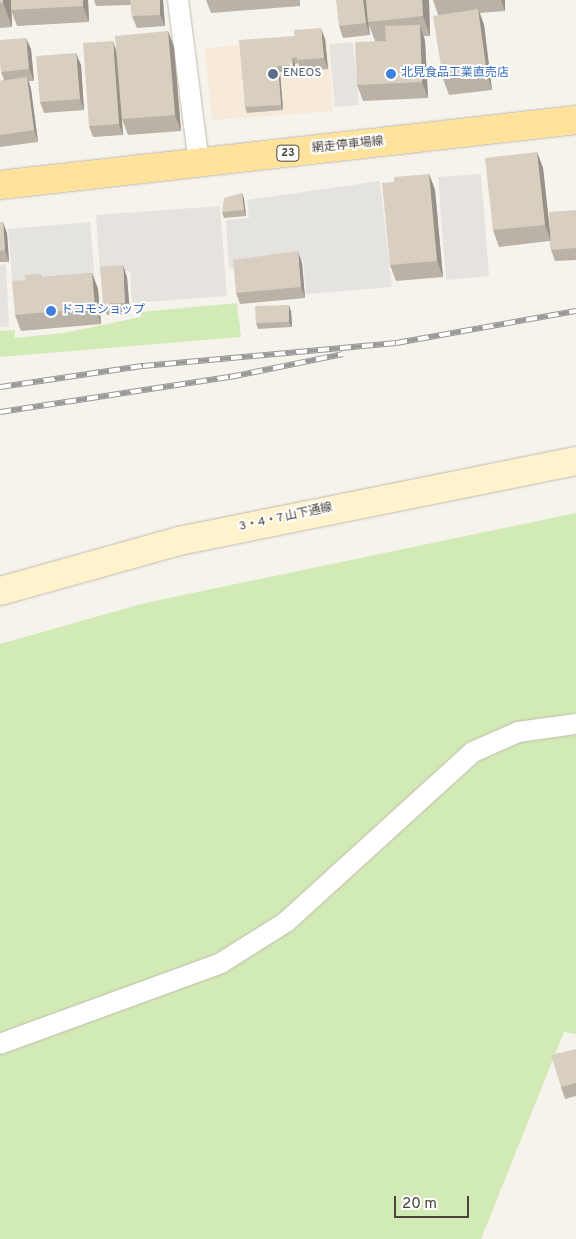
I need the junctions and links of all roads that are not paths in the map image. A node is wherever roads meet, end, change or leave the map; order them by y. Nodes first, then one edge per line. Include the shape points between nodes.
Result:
1 (178, 0) edge
2 (576, 120) edge
3 (199, 163) junction
4 (0, 185) edge
5 (576, 461) edge
6 (0, 591) edge
7 (576, 724) edge
8 (0, 1044) edge

1 - 3 street
2 - 3 main road, 網走停車場線 / 23
3 - 4 main road, 網走停車場線 / 23
5 - 6 street, 3・4・7 山下通線 via 179,541
7 - 8 street via 518,732 473,752 286,922 221,963

